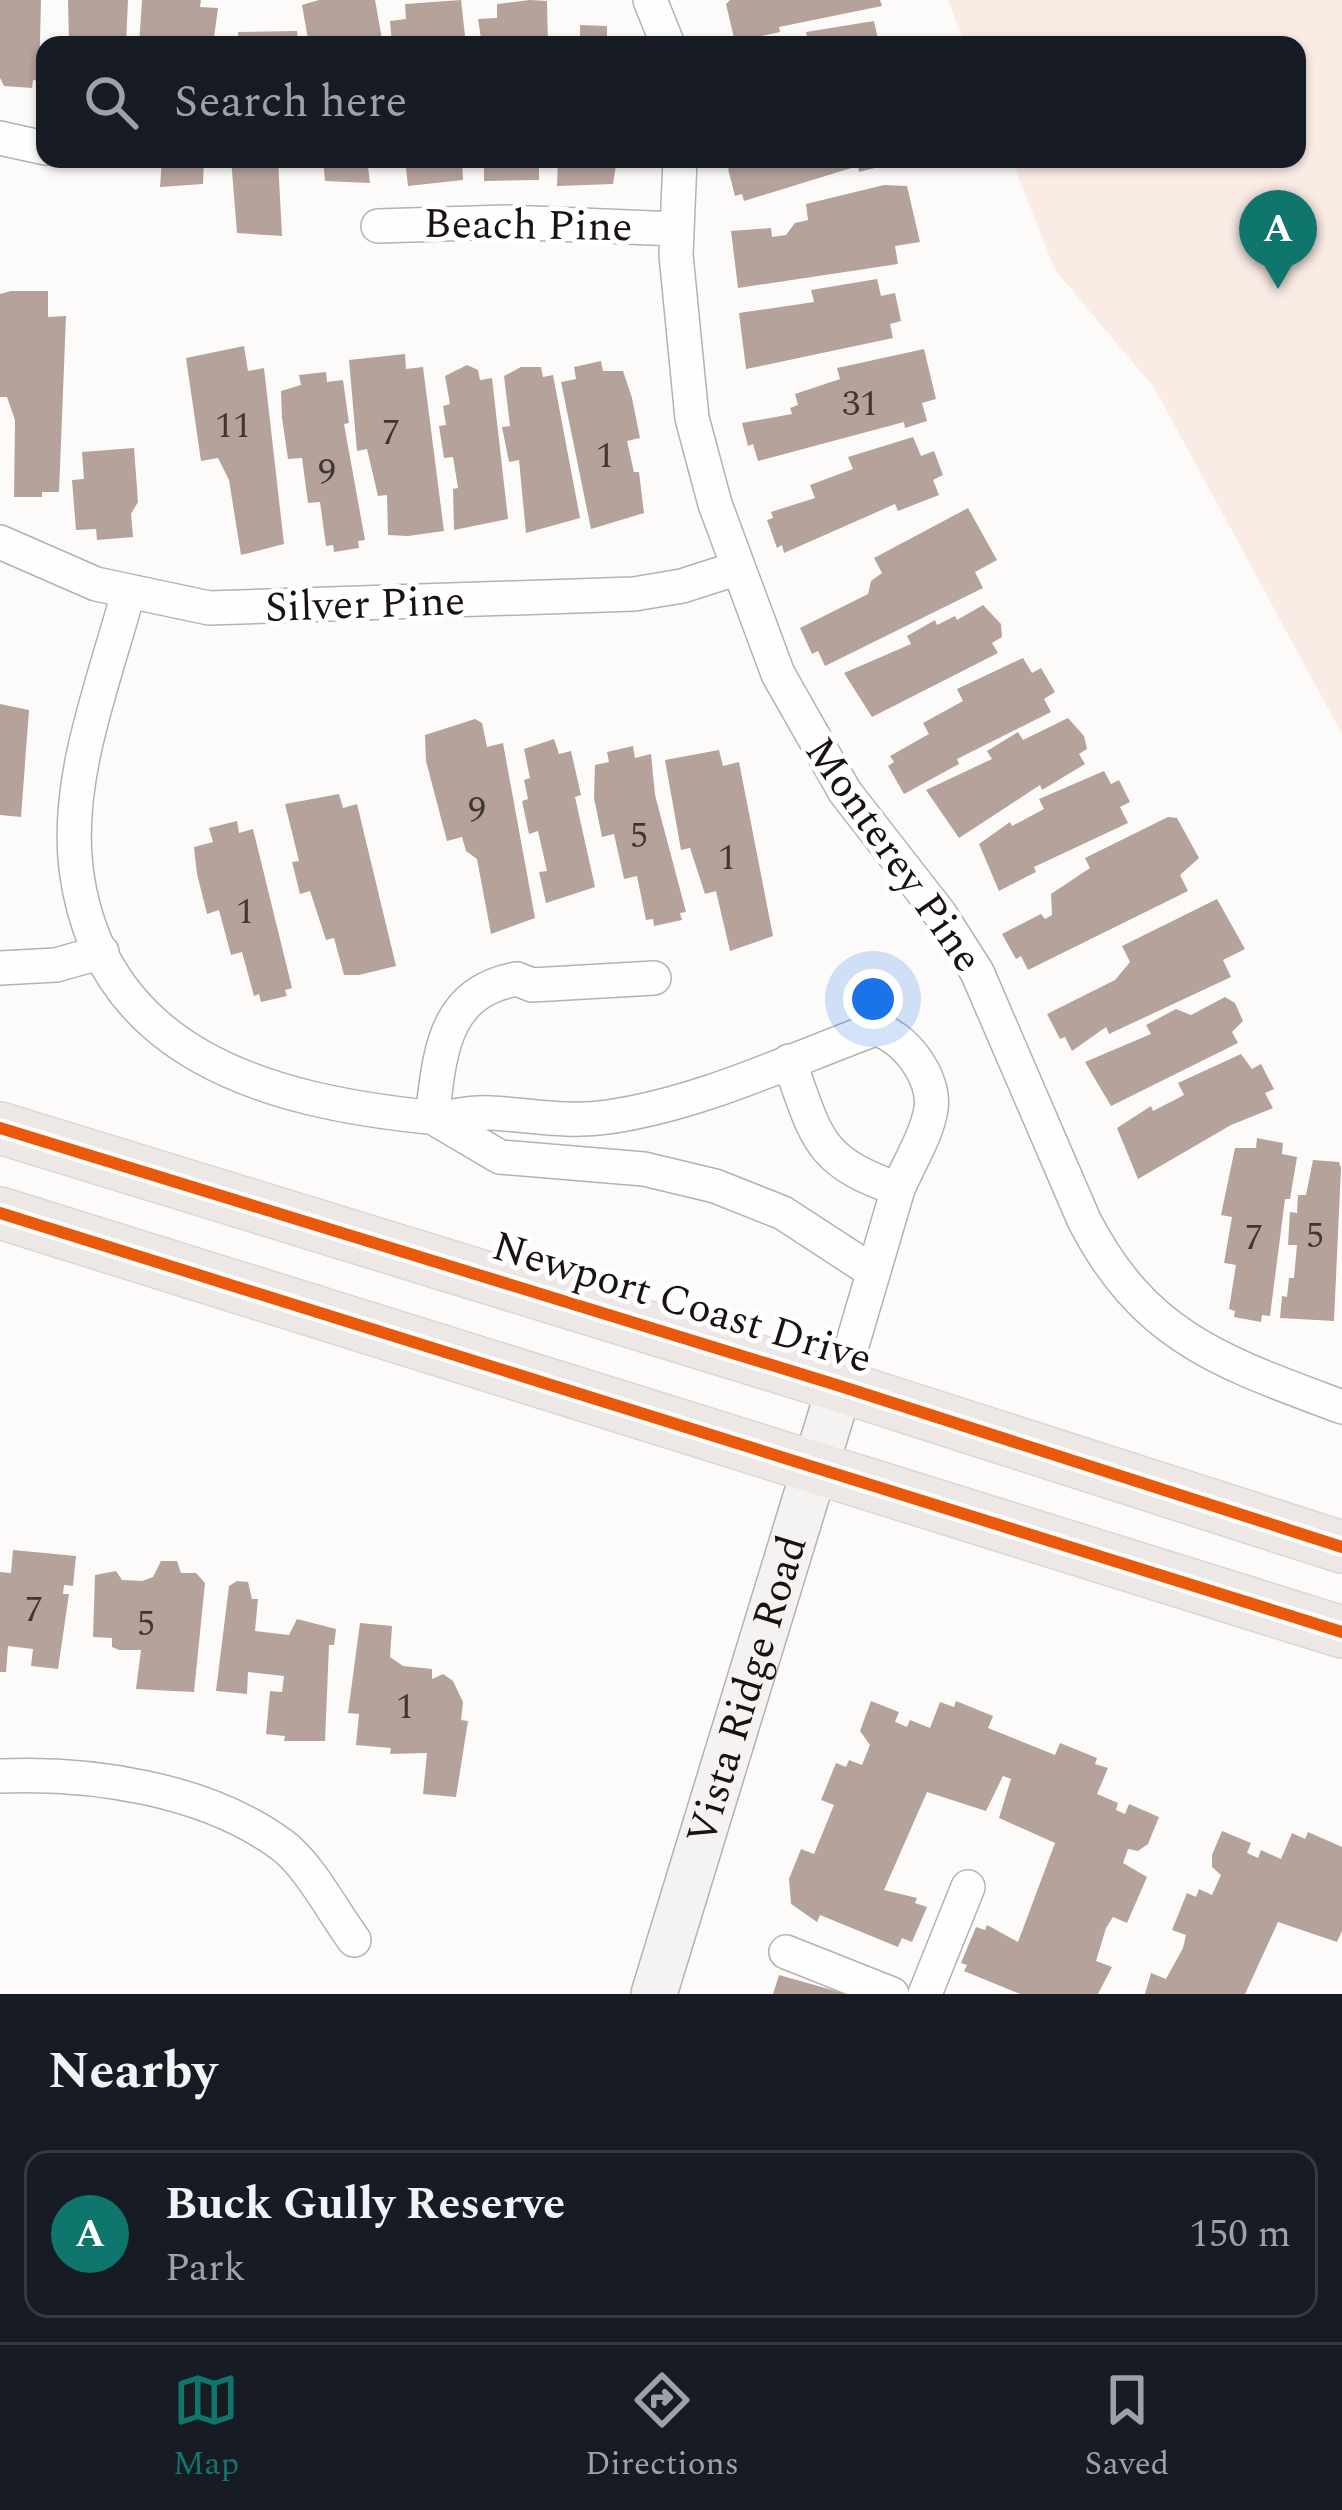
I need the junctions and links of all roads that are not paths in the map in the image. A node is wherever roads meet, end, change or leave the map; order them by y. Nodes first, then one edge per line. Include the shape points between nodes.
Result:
1 (650, 0) edge
2 (664, 36) edge
3 (0, 138) edge
4 (36, 146) edge
5 (680, 168) edge
6 (378, 226) dead end
7 (677, 229) junction
8 (0, 542) edge
9 (738, 568) junction
10 (128, 593) junction
11 (102, 952) junction
12 (0, 968) edge
13 (655, 978) dead end
14 (789, 1061) junction
15 (432, 1117) junction
16 (0, 1128) edge
17 (898, 1190) junction
18 (0, 1213) edge
19 (872, 1271) junction
20 (840, 1386) junction
21 (1342, 1407) edge
22 (816, 1469) junction
23 (1342, 1547) edge
24 (1342, 1632) edge
25 (0, 1776) edge
26 (968, 1887) dead end
27 (354, 1940) dead end
28 (786, 1952) dead end
29 (654, 1994) edge
30 (892, 1994) edge
31 (925, 1994) edge

1 - 2 street
3 - 4 street
5 - 7 street, Monterey Pine
6 - 7 street, Beach Pine
7 - 9 street, Monterey Pine via 692,418
8 - 10 street, Silver Pine
9 - 10 street, Silver Pine via 634,594 263,610
9 - 21 street, Monterey Pine via 808,735 977,972 1103,1258 1168,1330 1216,1360
10 - 11 street via 75,811 76,868
11 - 12 street
11 - 15 street via 138,1007 213,1067 278,1092
13 - 15 street via 532,985 517,979 476,993 443,1036
14 - 15 street via 661,1107 603,1118
14 - 17 street via 818,1138 850,1173
14 - 17 street via 875,1029 909,1050 932,1108
15 - 19 street via 500,1157 644,1169 715,1186 783,1213
16 - 20 main road, Newport Coast Drive
17 - 19 street
18 - 22 main road
19 - 20 street
20 - 22 street, Vista Ridge Road
20 - 23 main road, Newport Coast Drive
22 - 24 main road
22 - 29 street, Vista Ridge Road
25 - 27 street via 105,1781 228,1816 285,1846
26 - 31 street
28 - 30 street

